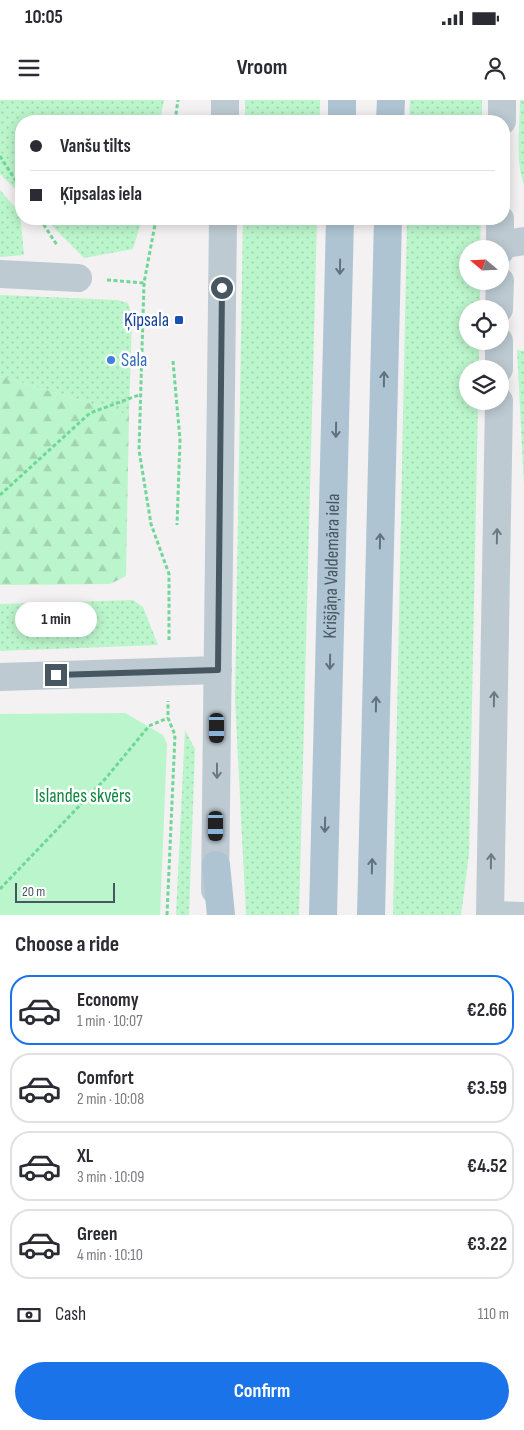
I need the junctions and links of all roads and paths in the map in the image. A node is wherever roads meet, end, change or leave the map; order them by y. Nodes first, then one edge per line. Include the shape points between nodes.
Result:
1 (178, 100) edge
2 (225, 100) edge
3 (342, 100) edge
4 (391, 100) edge
5 (502, 100) edge
6 (176, 115) edge
7 (224, 115) edge
8 (342, 115) edge
9 (390, 115) edge
10 (502, 115) edge
11 (0, 156) edge
12 (15, 180) edge
13 (155, 225) edge
14 (223, 225) edge
15 (340, 225) edge
16 (388, 225) edge
17 (0, 274) edge
18 (78, 278) dead end
19 (173, 361) dead end
20 (139, 395) junction
21 (498, 410) edge
22 (180, 440) junction
23 (187, 440) dead end
24 (0, 495) edge
25 (177, 524) dead end
26 (218, 670) junction
27 (169, 671) junction
28 (0, 677) edge
29 (168, 718) junction
30 (216, 865) junction
31 (0, 889) edge
32 (524, 911) edge
33 (490, 912) edge
34 (167, 915) edge
35 (214, 915) edge
36 (221, 915) edge
37 (323, 915) edge
38 (371, 915) edge

1 - 6 path
2 - 7 street
3 - 8 main road
4 - 9 main road
5 - 10 street
11 - 12 path
13 - 20 path via 144,283
14 - 26 street
15 -> 37 main road, Krišjāņa Valdemāra iela
38 -> 16 main road
17 - 18 street
19 - 22 path
20 - 24 path via 90,413
20 - 27 path via 139,450 151,524 169,574
33 -> 21 street
22 - 23 path
22 - 25 path
26 - 27 street
26 -> 30 street
27 - 28 street
27 - 29 path
29 - 31 path via 149,726 106,778
29 - 34 path via 175,735
30 - 35 street
30 - 36 main road
32 - 33 lane

